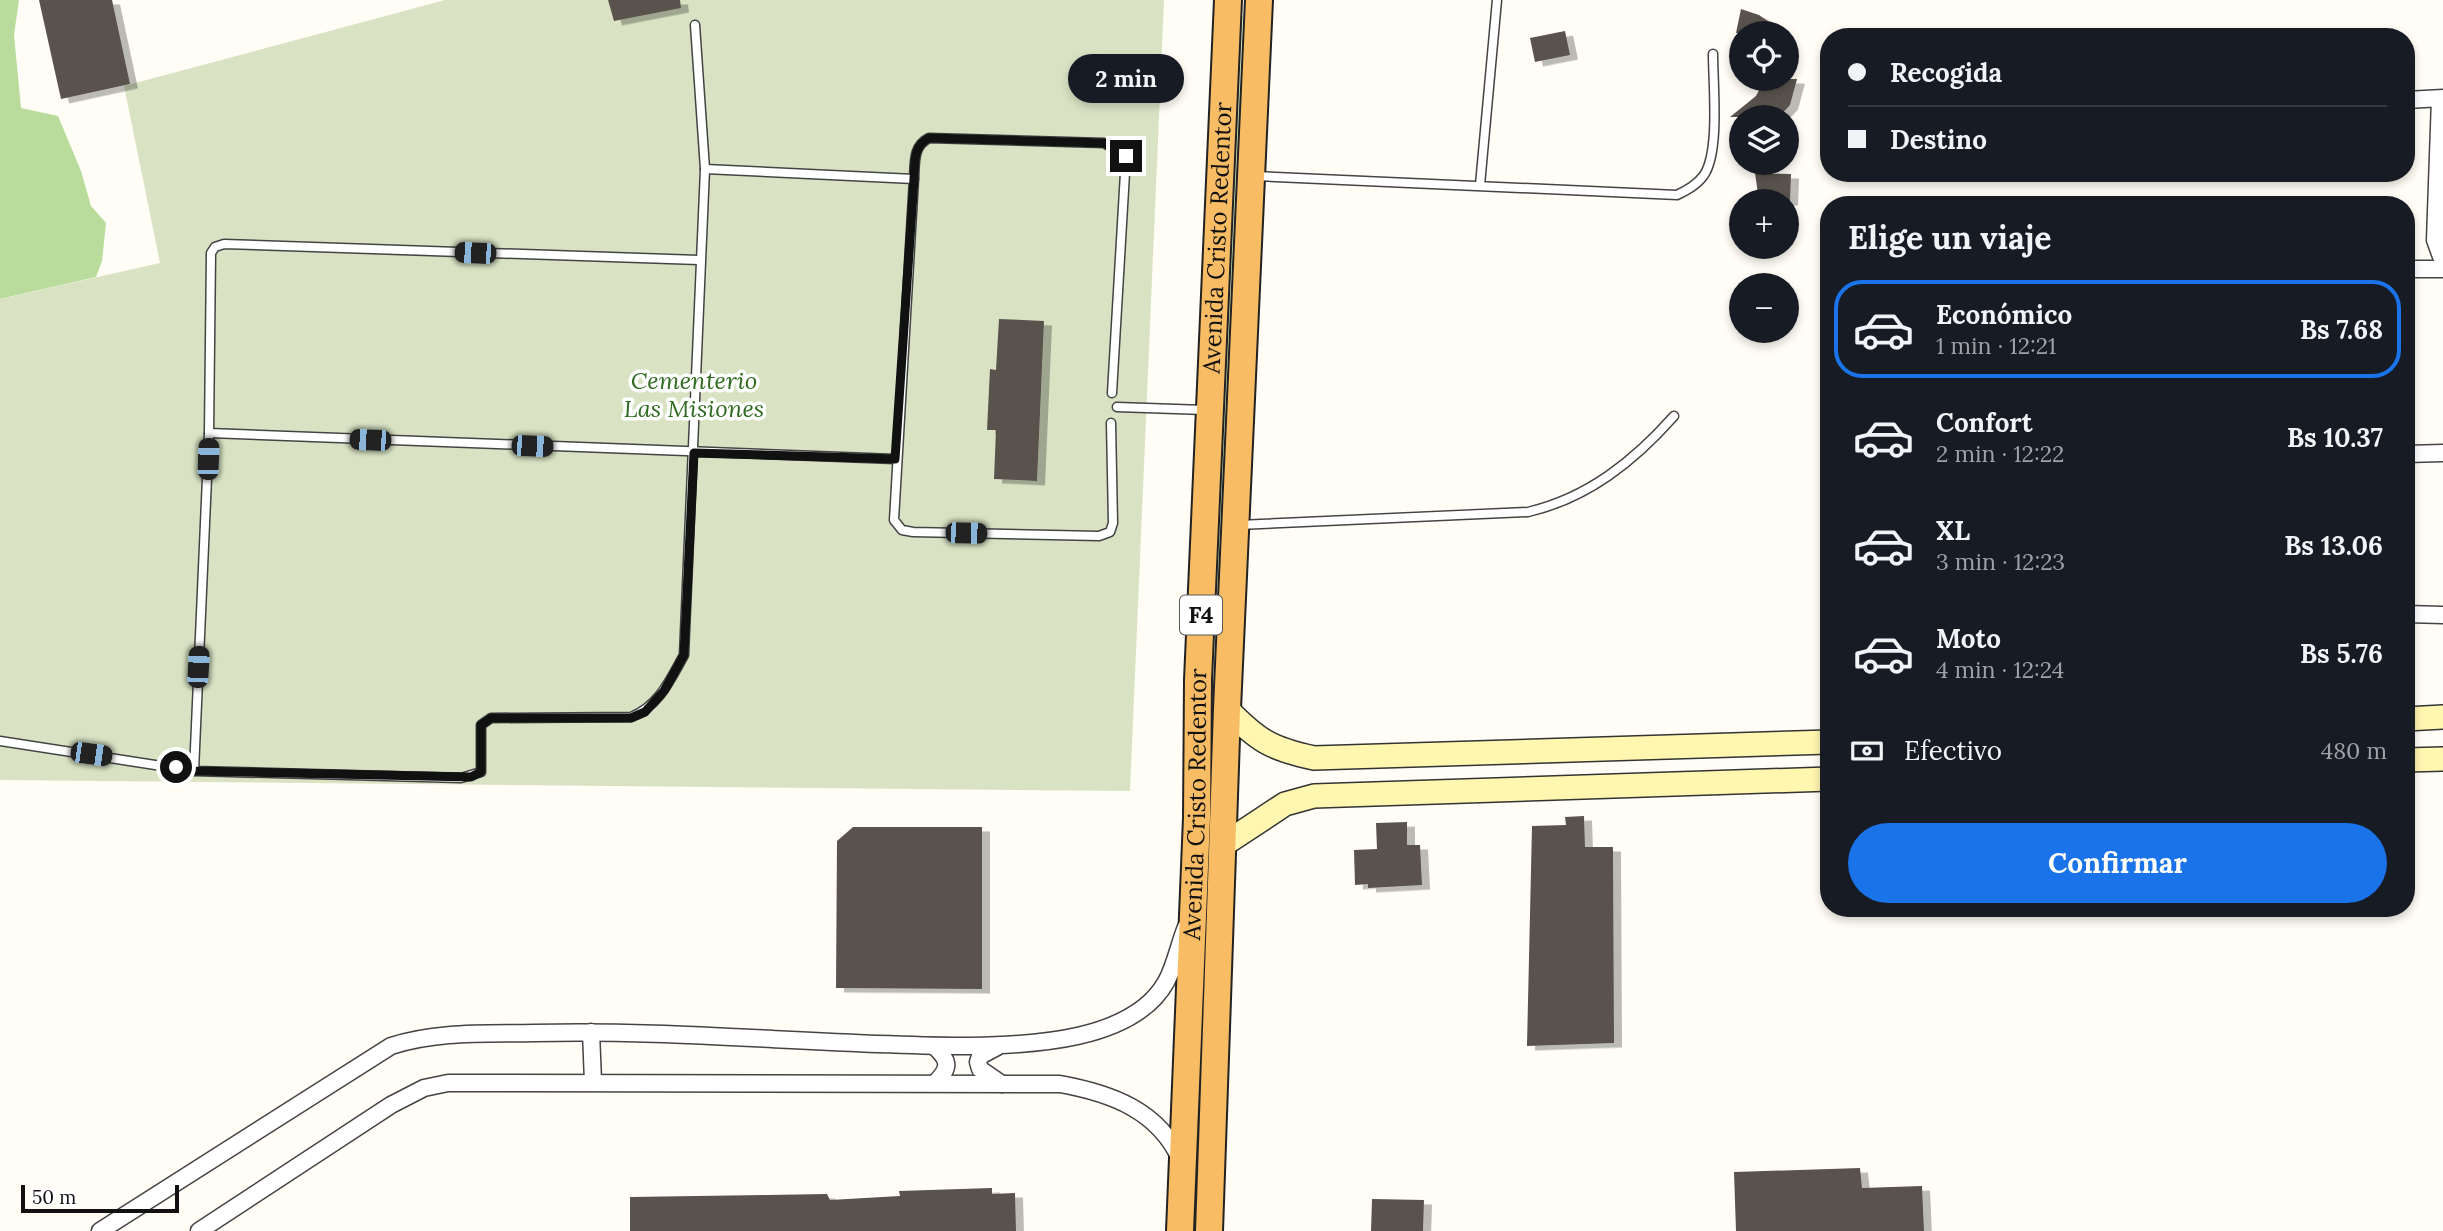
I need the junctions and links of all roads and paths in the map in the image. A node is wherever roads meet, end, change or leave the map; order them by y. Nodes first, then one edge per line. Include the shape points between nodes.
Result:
1 (1228, 0) edge
2 (1259, 0) edge
3 (1497, 0) edge
4 (695, 25) dead end
5 (1713, 54) dead end
6 (2442, 98) edge
7 (2415, 100) edge
8 (705, 169) junction
9 (1252, 176) junction
10 (914, 179) junction
11 (1480, 185) junction
12 (699, 260) junction
13 (2443, 262) edge
14 (2443, 269) edge
15 (2415, 270) edge
16 (1112, 393) dead end
17 (1117, 407) dead end
18 (1211, 410) junction
19 (1674, 416) dead end
20 (1111, 423) dead end
21 (209, 433) junction
22 (694, 453) junction
23 (2443, 453) edge
24 (2415, 454) edge
25 (895, 459) junction
26 (1236, 525) junction
27 (2415, 614) edge
28 (2443, 615) edge
29 (1227, 709) junction
30 (2443, 717) edge
31 (2415, 719) edge
32 (0, 741) edge
33 (1820, 742) edge
34 (1314, 758) junction
35 (2443, 759) edge
36 (2415, 760) edge
37 (194, 771) junction
38 (1820, 779) edge
39 (1314, 796) junction
40 (1223, 845) junction
41 (1191, 915) junction
42 (591, 1032) junction
43 (934, 1046) junction
44 (999, 1046) junction
45 (593, 1082) junction
46 (936, 1082) junction
47 (1002, 1084) junction
48 (1183, 1166) junction
49 (100, 1231) edge
50 (198, 1231) edge
51 (1180, 1231) edge
52 (1209, 1231) edge

1 - 18 highway, Avenida Cristo Redentor / F4
2 - 9 highway, Avenida Cristo Redentor / F4
3 - 11 lane
4 - 8 lane
5 - 11 lane via 1712,157 1694,186 1677,195
6 - 7 street
6 - 13 street via 2435,240
8 - 10 lane
8 - 12 lane
9 - 11 lane
9 - 26 highway, Avenida Cristo Redentor / F4
10 - 16 lane via 916,150 929,138 1104,143 1126,156
10 - 25 lane
12 - 21 lane via 215,247 211,253
12 - 22 lane
14 - 15 street
17 - 18 lane
18 - 41 highway, Avenida Cristo Redentor / F4
19 - 26 lane via 1645,449 1606,479 1554,506 1528,512
20 - 25 lane via 1113,523 1110,532 1099,536 902,530 894,520
21 - 22 lane
21 - 37 lane
22 - 25 lane
22 - 37 lane via 684,655 664,691 645,712 631,718 491,718 481,725 481,772 471,777
23 - 24 street
26 - 29 highway, Avenida Cristo Redentor / F4
27 - 28 street
29 - 34 main road via 1250,733 1280,751
29 - 40 highway, Avenida Cristo Redentor / F4
30 - 31 main road
32 - 37 lane
33 - 34 main road
34 - 39 main road
35 - 36 main road
38 - 39 main road
39 - 40 main road via 1285,804
40 - 52 highway, Avenida Cristo Redentor / F4
41 - 44 street via 1166,982 1126,1021 1094,1033
41 - 48 highway, Avenida Cristo Redentor / F4
42 - 43 street
42 - 45 street
42 - 49 street via 437,1035 391,1046
43 - 44 street
43 - 46 street via 948,1065
44 - 47 street via 980,1056 978,1062 980,1069
45 - 46 street
45 - 50 street via 448,1083 424,1088
46 - 47 street
47 - 48 street via 1060,1084 1109,1095 1154,1122
48 - 51 highway, Avenida Cristo Redentor / F4

